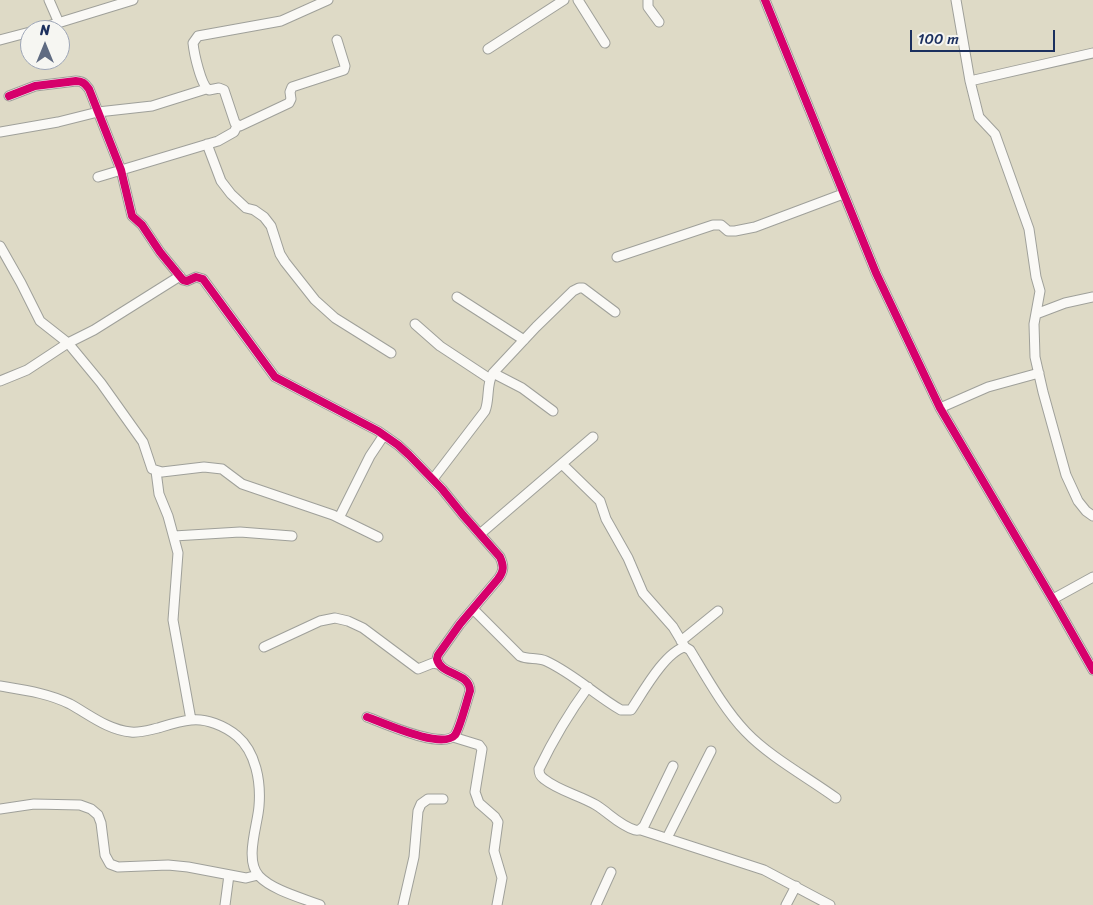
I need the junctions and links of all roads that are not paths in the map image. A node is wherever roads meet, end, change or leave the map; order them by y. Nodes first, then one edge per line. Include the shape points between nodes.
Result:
1 (49, 0) edge
2 (133, 0) edge
3 (328, 0) edge
4 (564, 0) edge
5 (648, 0) edge
6 (765, 0) edge
7 (956, 0) edge
8 (581, 1) edge
9 (58, 20) edge
10 (69, 20) edge
11 (658, 22) dead end
12 (20, 35) edge
13 (0, 40) edge
14 (337, 40) dead end
15 (605, 43) dead end
16 (488, 49) dead end
17 (1093, 54) edge
18 (970, 81) junction
19 (206, 89) junction
20 (9, 96) dead end
21 (98, 112) junction
22 (237, 126) junction
23 (0, 132) edge
24 (207, 144) junction
25 (121, 170) junction
26 (98, 178) dead end
27 (844, 194) junction
28 (0, 246) edge
29 (617, 257) dead end
30 (180, 276) junction
31 (1093, 296) edge
32 (457, 297) dead end
33 (615, 312) dead end
34 (1036, 314) junction
35 (415, 324) dead end
36 (524, 340) junction
37 (68, 343) junction
38 (391, 353) dead end
39 (1039, 373) junction
40 (491, 376) junction
41 (0, 381) edge
42 (940, 408) junction
43 (553, 412) dead end
44 (384, 435) junction
45 (593, 437) dead end
46 (562, 464) junction
47 (156, 471) junction
48 (433, 479) junction
49 (1093, 516) edge
50 (339, 518) junction
51 (480, 534) junction
52 (174, 536) junction
53 (292, 536) dead end
54 (378, 537) dead end
55 (1093, 577) edge
56 (1053, 599) junction
57 (472, 609) junction
58 (718, 611) dead end
59 (683, 644) junction
60 (264, 647) dead end
61 (438, 664) junction
62 (1093, 670) edge
63 (0, 686) edge
64 (588, 687) junction
65 (367, 717) dead end
66 (192, 720) junction
67 (453, 737) junction
68 (711, 751) dead end
69 (673, 766) dead end
70 (836, 798) dead end
71 (443, 799) dead end
72 (0, 809) edge
73 (641, 830) junction
74 (667, 838) junction
75 (611, 872) dead end
76 (229, 875) junction
77 (258, 875) junction
78 (796, 886) junction
79 (225, 905) edge
80 (320, 905) edge
81 (403, 905) edge
82 (497, 905) edge
83 (596, 905) edge
84 (786, 905) edge
85 (830, 905) edge

1 - 9 street
2 - 10 street
3 - 19 street via 281,21 198,36 193,43
4 - 16 street
5 - 11 street
6 - 27 street
7 - 18 street
8 - 15 street
12 - 13 street
14 - 22 street via 344,70 292,87 289,104 244,126
17 - 18 street
18 - 34 street via 979,117 995,134 1029,229 1040,291
19 - 21 street via 152,106
19 - 22 street via 224,90
20 - 21 street via 35,86 82,82 89,89
21 - 23 street
21 - 25 street
22 - 24 street via 228,136
24 - 25 street
24 - 38 street via 221,181 246,208 264,216 271,226 280,254 314,300 335,318
25 - 26 street
25 - 30 street via 132,216
27 - 29 street via 747,230 728,230 721,225 713,225
27 - 42 street via 876,273
28 - 37 street via 40,321
30 - 37 street
30 - 44 street via 187,281 196,277 203,279 275,377
31 - 34 street
32 - 36 street
33 - 36 street via 579,288
34 - 39 street via 1035,357
35 - 40 street via 440,346
36 - 40 street
37 - 41 street via 27,370
37 - 47 street via 143,442 150,465
39 - 42 street via 988,387
39 - 49 street via 1066,475 1078,501
40 - 43 street via 522,388
40 - 48 street via 485,411
42 - 56 street
44 - 48 street
44 - 50 street
45 - 46 street
46 - 51 street
46 - 59 street via 600,501 643,593 666,618
47 - 50 street via 222,468 242,484
47 - 52 street via 159,494
48 - 51 street
50 - 54 street
51 - 57 street via 500,557 503,571
52 - 53 street via 240,532
52 - 66 street via 178,553 173,620
55 - 56 street
56 - 62 street
57 - 61 street via 438,655
57 - 64 street via 520,656 540,658
58 - 59 street
59 - 64 street via 668,656 631,710 621,710
59 - 70 street via 745,731 766,750
60 - 61 street via 320,621 334,618 363,628 418,669
61 - 67 street via 470,686
63 - 66 street via 53,697 118,730 133,732
64 - 73 street via 563,722 539,773 551,784 596,805 615,820
65 - 67 street via 433,739
66 - 77 street via 209,722 238,736 255,764 259,806 252,865
67 - 82 street via 482,749 475,792 479,803 498,822 494,851 502,878
68 - 74 street
69 - 73 street
71 - 81 street via 428,799 418,811 414,856
72 - 76 street via 34,804 80,805 98,815 105,855 110,864 118,868 168,865
73 - 74 street
74 - 78 street via 764,870
75 - 83 street
76 - 77 street via 246,878
76 - 79 street
77 - 80 street via 268,883
78 - 84 street
78 - 85 street

